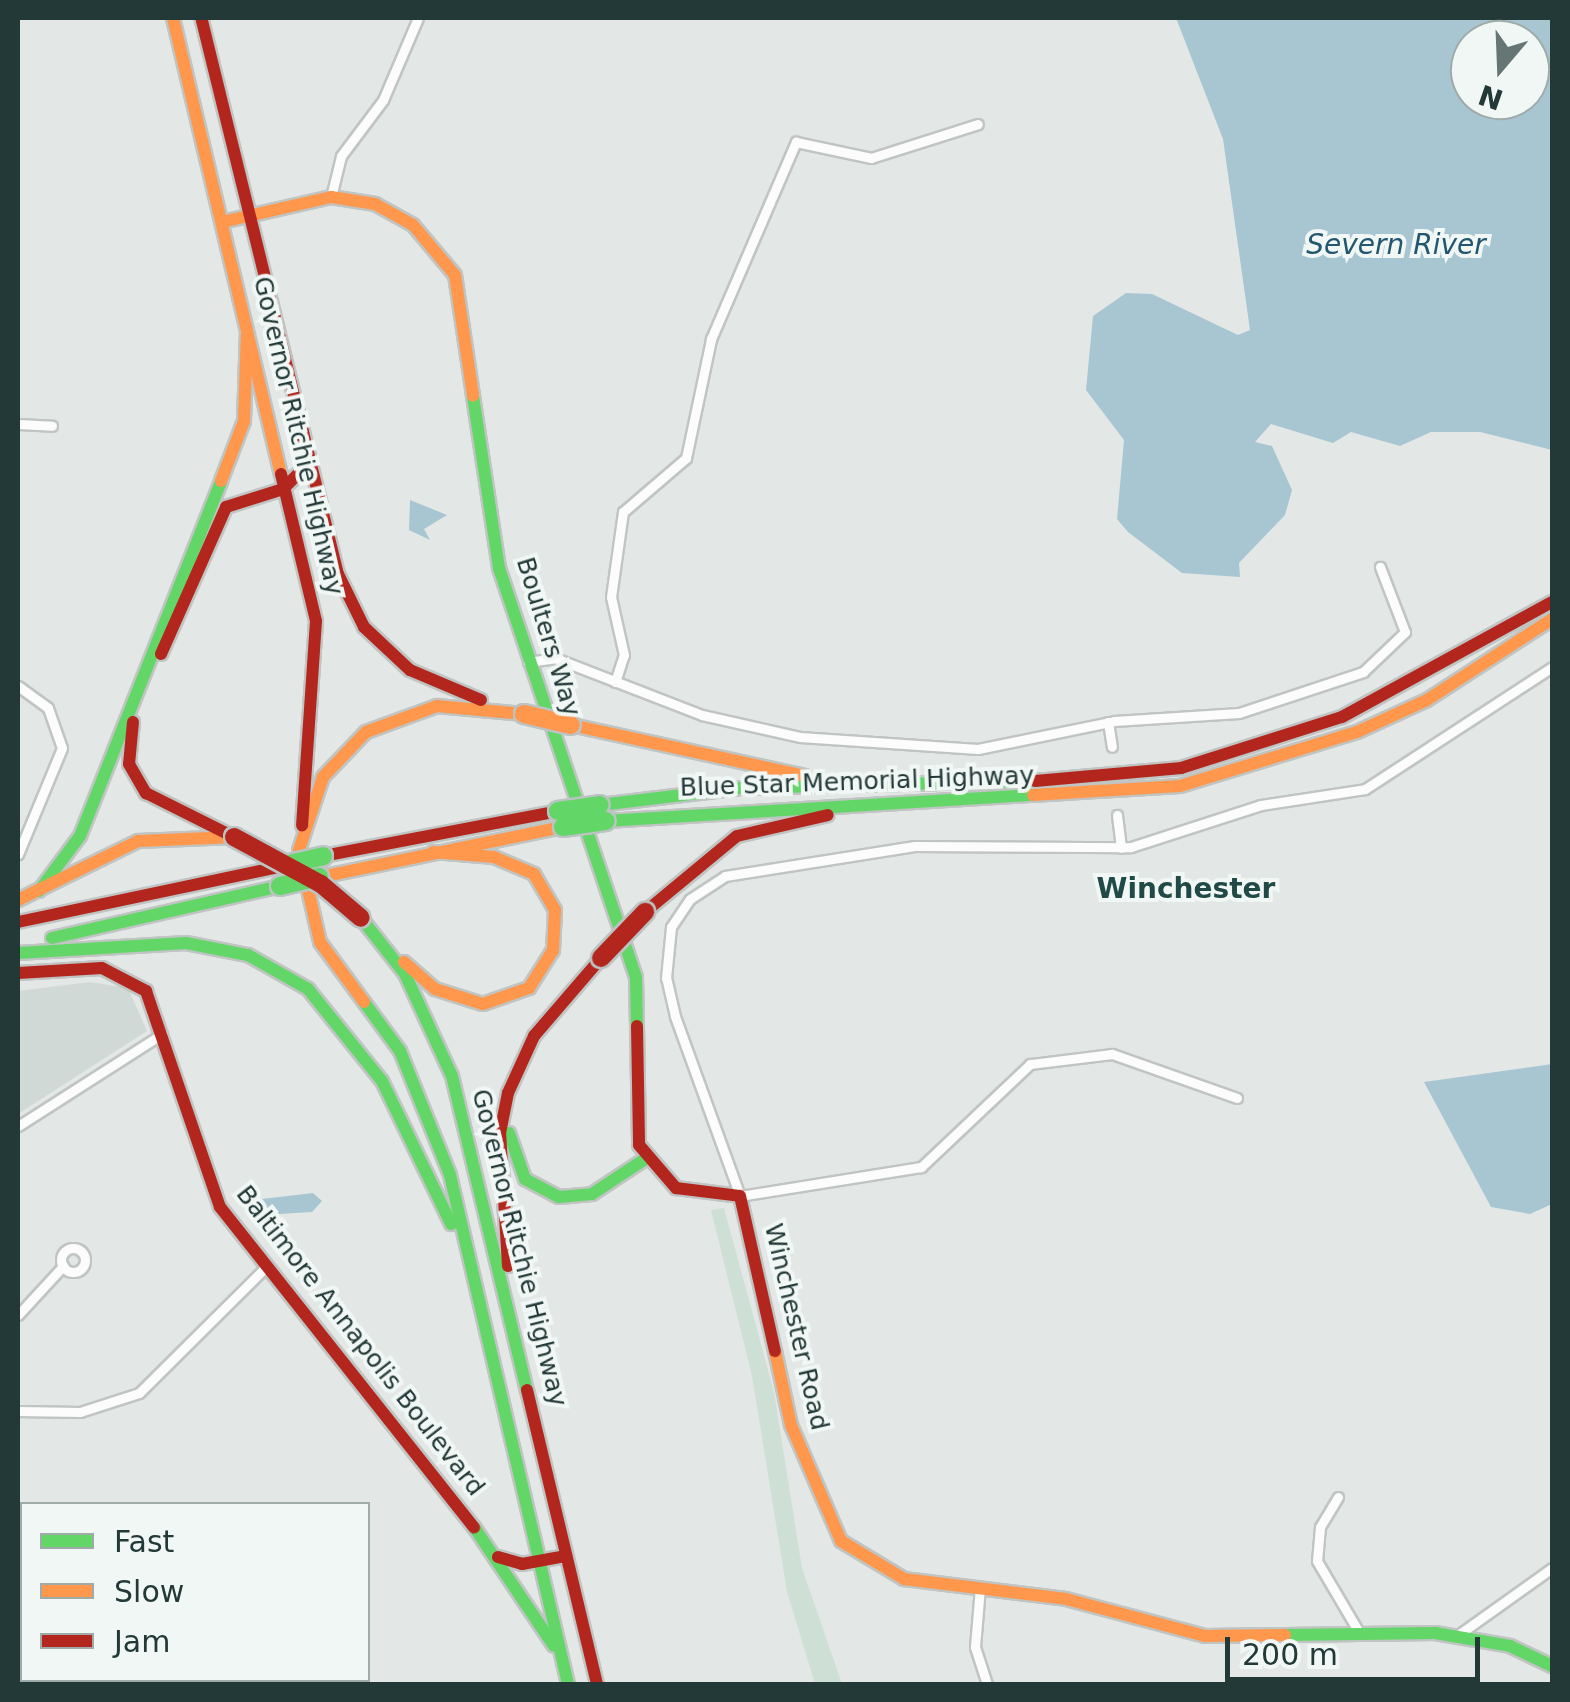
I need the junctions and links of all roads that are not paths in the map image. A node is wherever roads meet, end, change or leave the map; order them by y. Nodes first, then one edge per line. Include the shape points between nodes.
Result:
1 (173, 18) edge
2 (201, 18) edge
3 (418, 18) edge
4 (978, 124) dead end
5 (331, 197) junction
6 (248, 216) junction
7 (222, 222) junction
8 (247, 331) junction
9 (18, 424) edge
10 (52, 426) dead end
11 (303, 432) junction
12 (283, 489) junction
13 (1380, 568) dead end
14 (1552, 602) edge
15 (1552, 619) edge
16 (528, 662) junction
17 (1552, 668) edge
18 (615, 682) junction
19 (18, 686) edge
20 (524, 714) junction
21 (1108, 722) junction
22 (1112, 747) dead end
23 (904, 786) junction
24 (1079, 799) junction
25 (603, 813) junction
26 (1117, 814) dead end
27 (560, 819) junction
28 (234, 837) junction
29 (300, 841) junction
30 (1120, 848) junction
31 (433, 852) junction
32 (18, 854) edge
33 (279, 876) junction
34 (39, 891) junction
35 (18, 900) edge
36 (361, 918) junction
37 (18, 922) edge
38 (18, 946) edge
39 (18, 953) edge
40 (18, 973) edge
41 (162, 1034) junction
42 (516, 1073) junction
43 (1236, 1098) dead end
44 (18, 1126) edge
45 (645, 1160) junction
46 (740, 1196) junction
47 (63, 1266) dead end
48 (266, 1268) junction
49 (18, 1315) edge
50 (486, 1339) junction
51 (528, 1390) junction
52 (18, 1411) edge
53 (1338, 1497) dead end
54 (566, 1556) junction
55 (498, 1557) junction
56 (540, 1561) junction
57 (1552, 1568) edge
58 (980, 1587) junction
59 (1360, 1634) junction
60 (1458, 1636) junction
61 (1552, 1666) edge
62 (566, 1678) edge
63 (596, 1684) edge
64 (987, 1684) edge

1 - 7 main road, Governor Ritchie Highway
2 - 6 main road, Governor Ritchie Highway
3 - 5 street via 382,100 340,156
4 - 18 street via 870,158 796,142 712,339 686,458 622,512 611,597 624,654
5 - 6 main road, Boulters Way
5 - 16 main road, Boulters Way via 395,214 454,275 489,522
6 - 7 main road, Boulters Way
6 - 11 main road, Governor Ritchie Highway
7 - 8 main road, Governor Ritchie Highway
8 - 12 main road, Governor Ritchie Highway
8 - 34 main road via 244,421 80,836
9 - 10 street
11 - 12 main road via 300,477
11 - 20 main road, Governor Ritchie Highway via 338,574 364,627 432,682
12 - 28 main road, Governor Ritchie Highway via 242,498 217,522 129,731 128,764 146,793
12 - 29 main road, Governor Ritchie Highway via 320,664
13 - 21 street via 1405,632 1363,672 1239,713
14 - 23 main road, Blue Star Memorial Highway via 1420,682 1266,747 1079,780
15 - 24 main road, Blue Star Memorial Highway via 1428,700 1321,746 1180,786
16 - 18 street via 554,658
16 - 45 main road, Boulters Way via 636,978 636,1126
17 - 30 street, Winchester Road via 1365,789 1261,804
18 - 21 street via 702,715 860,747 978,749
19 - 32 street via 48,708 62,748
20 - 23 main road, bridge via 778,774
20 - 29 main road via 438,706 388,719 323,777
21 - 22 street
23 - 25 main road, Blue Star Memorial Highway via 741,788
24 - 25 main road, Blue Star Memorial Highway
24 - 42 main road, bridge via 774,824 706,854 553,1010
25 - 27 main road, Blue Star Memorial Highway, bridge
26 - 30 street
27 - 31 main road, Blue Star Memorial Highway
27 - 33 main road, Blue Star Memorial Highway, bridge via 324,856
28 - 34 main road via 138,841
28 - 36 main road, Governor Ritchie Highway, bridge via 321,884
29 - 50 main road, Governor Ritchie Highway via 320,942 418,1086
30 - 46 street, Winchester Road via 915,846 704,886 672,927 666,978
31 - 33 main road, Blue Star Memorial Highway, bridge via 326,876
31 - 36 main road via 516,863 548,891 553,950 529,988 484,1004 458,1000 417,975
33 - 37 main road, Blue Star Memorial Highway
33 - 38 main road, Blue Star Memorial Highway
34 - 35 main road
36 - 51 main road, Governor Ritchie Highway via 406,974 452,1076
39 - 50 main road via 201,944 248,955 308,989 358,1046 417,1142
40 - 41 main road, Baltimore Annapolis Boulevard via 127,974 146,991
41 - 44 street
41 - 48 main road, Baltimore Annapolis Boulevard via 206,1180
42 - 45 main road via 509,1134 534,1187 560,1197 592,1194
42 - 51 main road via 500,1133 501,1219
43 - 46 street via 1112,1054 1030,1064 921,1167
45 - 46 main road via 689,1194
46 - 58 main road, Winchester Road via 786,1410 834,1532 891,1575
47 - 49 street
48 - 52 street via 139,1393 80,1412
48 - 55 main road, Baltimore Annapolis Boulevard
50 - 56 main road, Governor Ritchie Highway
51 - 54 main road, Governor Ritchie Highway
53 - 59 street via 1320,1527 1317,1561
54 - 56 main road
54 - 63 main road, Governor Ritchie Highway
55 - 56 main road
55 - 62 main road, Baltimore Annapolis Boulevard
56 - 62 main road, Governor Ritchie Highway
57 - 60 street
58 - 59 main road, Winchester Road via 1205,1636
58 - 64 street via 975,1647
59 - 60 main road, Winchester Road
60 - 61 main road, Winchester Road

